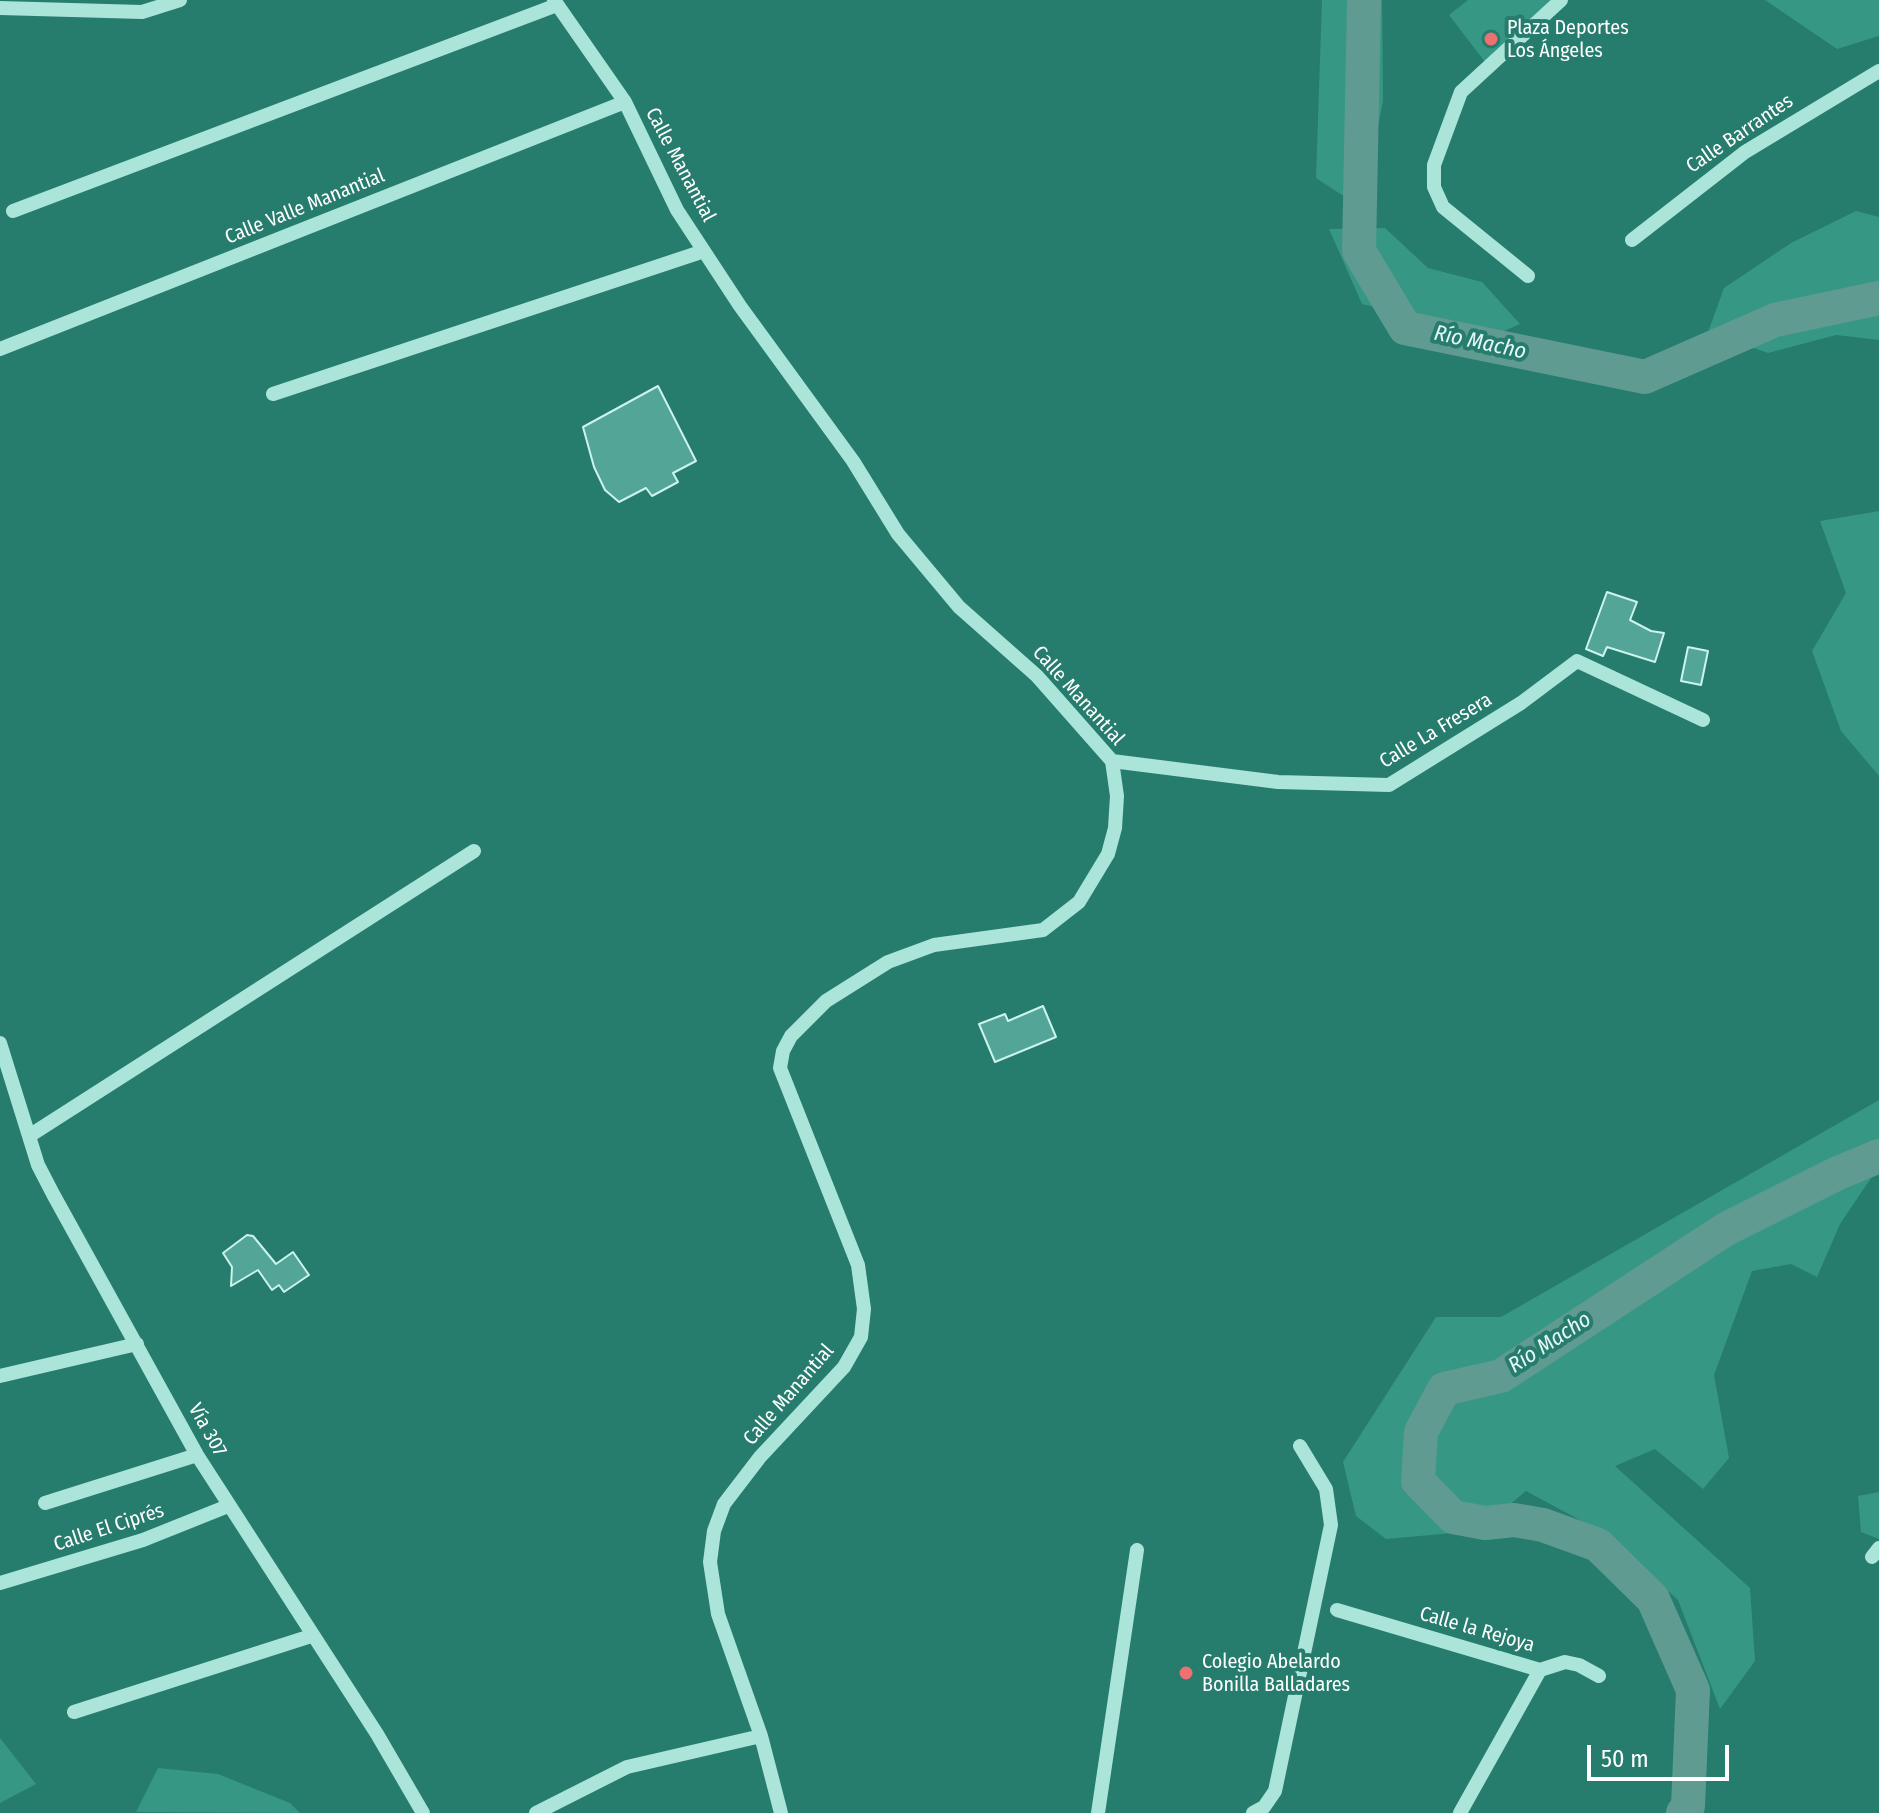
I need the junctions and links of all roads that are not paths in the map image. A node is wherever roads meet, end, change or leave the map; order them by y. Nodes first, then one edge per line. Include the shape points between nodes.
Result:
1 (180, 0) edge
2 (1561, 0) edge
3 (555, 2) edge
4 (0, 8) edge
5 (1879, 71) edge
6 (625, 102) junction
7 (13, 211) dead end
8 (1632, 240) dead end
9 (704, 251) junction
10 (1528, 276) dead end
11 (0, 349) edge
12 (273, 394) dead end
13 (1703, 720) dead end
14 (1112, 761) junction
15 (474, 851) dead end
16 (0, 1043) edge
17 (29, 1136) junction
18 (137, 1344) junction
19 (0, 1376) edge
20 (1300, 1446) dead end
21 (197, 1455) junction
22 (45, 1503) dead end
23 (228, 1506) junction
24 (1137, 1550) dead end
25 (0, 1583) edge
26 (1337, 1610) dead end
27 (311, 1636) junction
28 (1540, 1670) junction
29 (1599, 1676) dead end
30 (74, 1712) dead end
31 (761, 1736) junction
32 (423, 1813) edge
33 (536, 1813) edge
34 (781, 1813) edge
35 (1098, 1813) edge
36 (1253, 1813) edge
37 (1460, 1813) edge

1 - 4 street via 142,12
2 - 10 street via 1461,92 1434,165 1434,187 1443,207
3 - 6 street, Calle Manantial
3 - 7 street
5 - 8 street, Calle Barrantes via 1745,152
6 - 9 street, Calle Manantial via 677,210
6 - 11 street, Calle Valle Manantial
9 - 12 street
9 - 14 street, Calle Manantial via 853,461 898,534 959,607 1037,676
13 - 14 street, Calle La Fresera via 1577,661 1521,703 1389,785 1278,782
14 - 31 street, Calle Manantial via 1115,828 1097,877 1079,902 1043,930 934,945 888,962 826,1001 783,1051 780,1068 858,1265 864,1309 861,1337 844,1367 760,1457 724,1504 714,1531 710,1562 718,1614
15 - 17 street
16 - 17 street, Vía 307
17 - 18 street, Vía 307 via 53,1194
18 - 19 street
18 - 21 street, Vía 307
20 - 36 street via 1326,1489 1331,1525 1275,1791
21 - 22 street
21 - 23 street, Vía 307
23 - 25 street, Calle El Ciprés via 143,1540
23 - 27 street, Vía 307
24 - 35 street
26 - 28 street, Calle la Rejoya
27 - 30 street
27 - 32 street, Vía 307
28 - 29 street via 1565,1662
28 - 37 street, Calle la Rejoya
31 - 33 street via 627,1767
31 - 34 street, Calle Manantial

